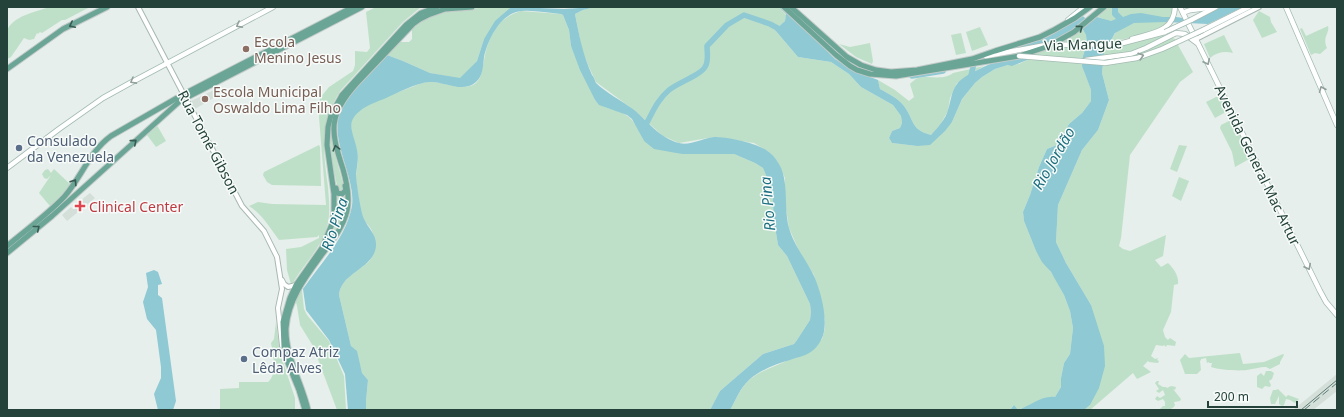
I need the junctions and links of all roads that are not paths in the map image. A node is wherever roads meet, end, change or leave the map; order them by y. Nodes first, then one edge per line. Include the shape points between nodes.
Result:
1 (107, 7) edge
2 (138, 7) edge
3 (273, 7) edge
4 (352, 7) edge
5 (362, 7) edge
6 (436, 7) edge
7 (472, 7) edge
8 (784, 7) edge
9 (791, 7) edge
10 (1090, 7) edge
11 (1104, 7) edge
12 (1175, 7) edge
13 (1180, 7) edge
14 (1210, 7) edge
15 (1216, 7) edge
16 (1249, 7) edge
17 (1259, 7) edge
18 (1286, 7) edge
19 (1084, 9) edge
20 (1184, 14) junction
21 (1196, 39) junction
22 (1103, 46) junction
23 (1199, 46) junction
24 (1019, 56) junction
25 (972, 59) junction
26 (1084, 60) junction
27 (168, 63) junction
28 (7, 70) edge
29 (185, 96) junction
30 (1337, 125) edge
31 (328, 143) junction
32 (342, 166) junction
33 (7, 168) edge
34 (7, 246) edge
35 (7, 253) edge
36 (280, 276) junction
37 (299, 284) junction
38 (1337, 315) edge
39 (288, 363) junction
40 (305, 410) edge
41 (308, 410) edge

1 -> 28 main road via 63,29
2 - 27 street, Rua Tomé Gibson
3 -> 27 main road
4 - 29 main road
5 - 29 main road
6 - 31 main road via 421,13 406,25 342,94 331,115
32 -> 7 main road via 333,127 337,110 348,93 420,19 436,12
8 - 24 main road via 836,55 857,70 875,75 906,76
9 - 25 main road via 841,53 854,62 876,70 908,71
10 - 19 main road
24 -> 11 main road via 1049,46 1074,32
12 - 22 main road via 1171,23 1163,29
13 - 20 main road, Avenida General Mac Artur
14 - 20 main road via 1190,9
15 - 22 main road, Via Mangue, bridge via 1153,37
26 -> 16 main road, Via Mangue, bridge via 1105,63 1137,58 1162,49
17 - 21 street
30 -> 18 main road
19 - 25 main road via 1054,30
20 - 21 main road, Avenida General Mac Artur
21 - 23 main road, Avenida General Mac Artur
22 - 25 main road, Via Mangue via 1046,45
23 - 26 main road via 1180,32 1132,54
23 -> 38 main road, Avenida General Mac Artur via 1320,291
24 - 26 main road, Via Mangue, bridge
27 - 29 street, Rua Tomé Gibson
27 -> 33 main road via 103,98
34 -> 29 main road via 63,198 104,140
35 -> 29 main road via 52,216
29 - 36 street, Rua Tomé Gibson via 242,206 267,236 277,257
31 - 32 main road via 336,191 340,194 346,190
31 - 37 main road via 334,194 332,224 322,248
32 - 37 main road via 348,195 345,217 334,239
36 - 37 street via 290,288
36 - 39 street, Rua Tomé Gibson via 280,330
37 - 39 main road via 288,302 283,322 283,342
37 - 41 main road via 290,308 286,337
39 - 40 main road

